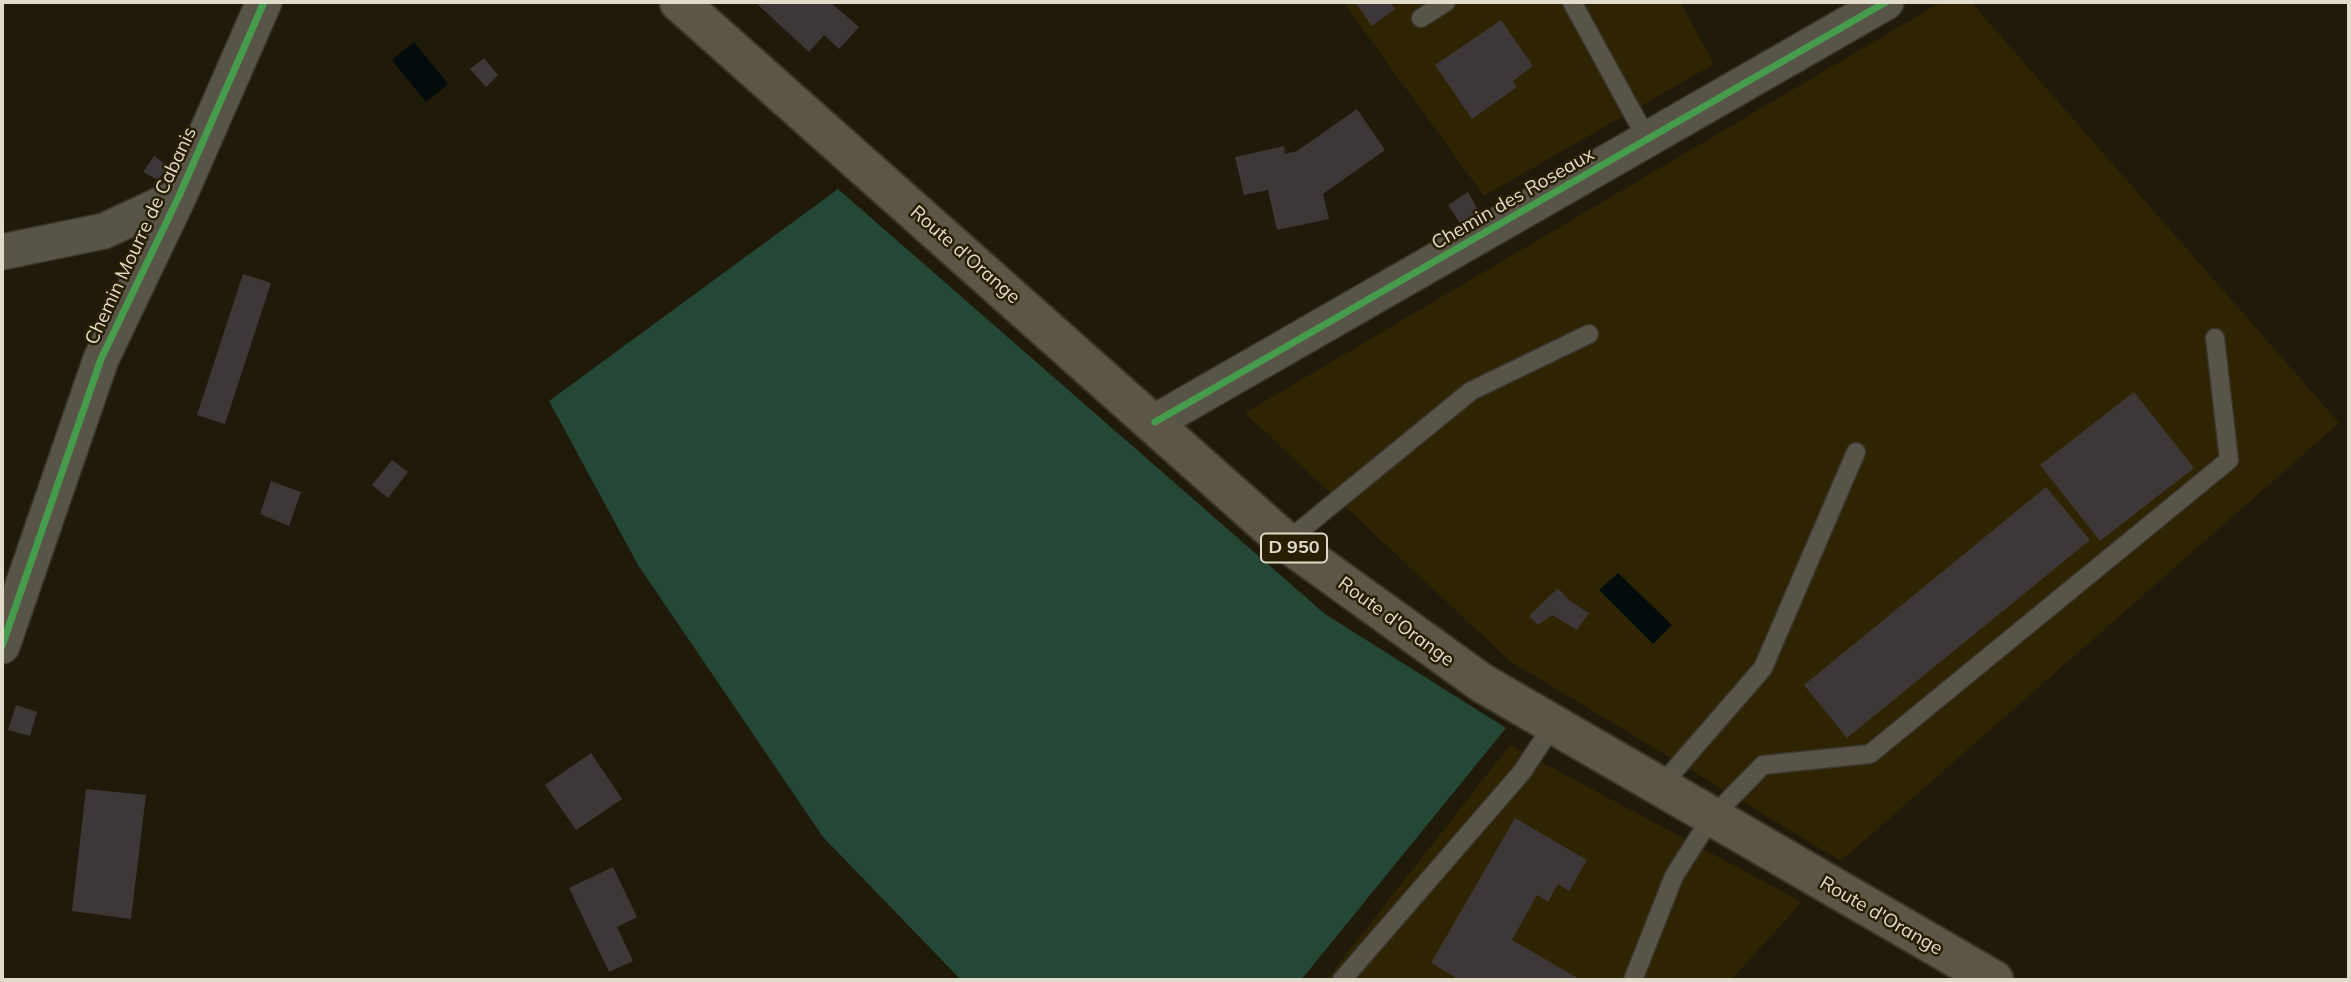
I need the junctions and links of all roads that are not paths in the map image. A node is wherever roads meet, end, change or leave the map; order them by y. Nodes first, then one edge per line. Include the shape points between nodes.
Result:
1 (264, 2) edge
2 (679, 2) edge
3 (1446, 2) edge
4 (1572, 2) edge
5 (1886, 2) edge
6 (1421, 18) dead end
7 (1647, 139) junction
8 (179, 196) junction
9 (2, 252) edge
10 (1589, 334) dead end
11 (2215, 338) dead end
12 (1155, 422) junction
13 (1856, 453) dead end
14 (1286, 542) junction
15 (2, 646) edge
16 (1553, 724) junction
17 (1659, 788) junction
18 (1711, 818) junction
19 (1342, 980) edge
20 (1633, 980) edge
21 (1994, 980) edge

1 - 8 street, Chemin Mourre de Cabanis
2 - 12 main road, Route d'Orange / D 950
3 - 6 lane
4 - 7 lane
5 - 7 street, Chemin des Roseaux
7 - 12 street, Chemin des Roseaux
8 - 9 street via 104,232
8 - 15 street, Chemin Mourre de Cabanis via 102,359
10 - 14 lane via 1471,391
11 - 18 lane via 2230,460 1870,754 1763,765
12 - 14 main road, Route d'Orange / D 950
13 - 17 lane via 1763,668
14 - 16 main road, Route d'Orange / D 950 via 1482,683
16 - 17 main road, Route d'Orange / D 950
16 - 19 lane via 1522,772
17 - 18 main road, Route d'Orange / D 950
18 - 20 lane via 1674,876
18 - 21 main road, Route d'Orange / D 950

